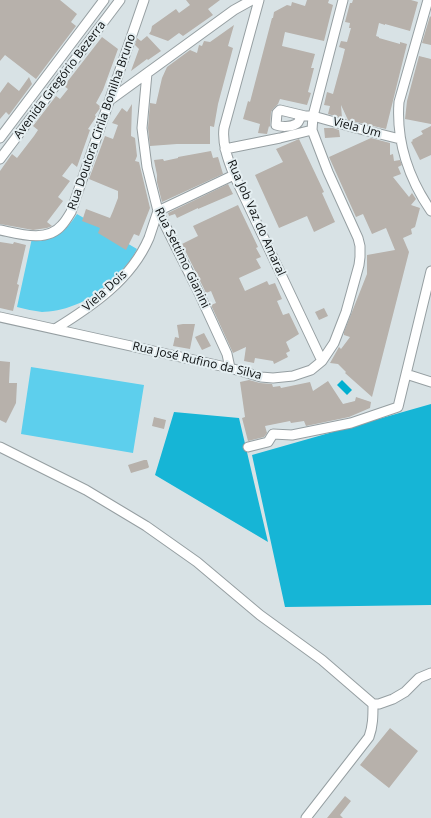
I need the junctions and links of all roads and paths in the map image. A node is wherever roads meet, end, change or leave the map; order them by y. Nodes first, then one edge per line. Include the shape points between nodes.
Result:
1 (104, 0) edge
2 (120, 0) edge
3 (144, 0) edge
4 (252, 0) edge
5 (259, 0) edge
6 (343, 0) edge
7 (428, 0) edge
8 (147, 73) junction
9 (110, 100) junction
10 (301, 115) dead end
11 (313, 116) junction
12 (312, 130) junction
13 (0, 138) edge
14 (400, 139) junction
15 (225, 149) junction
16 (0, 160) edge
17 (234, 175) junction
18 (158, 211) junction
19 (431, 211) edge
20 (0, 230) edge
21 (431, 271) edge
22 (0, 317) edge
23 (55, 329) junction
24 (322, 361) junction
25 (230, 368) junction
26 (406, 374) junction
27 (431, 382) edge
28 (248, 447) dead end
29 (0, 448) edge
30 (431, 673) edge
31 (373, 704) junction
32 (306, 818) edge

1 - 13 street, Avenida Gregório Bezerra
2 - 16 street, Avenida Gregório Bezerra
3 - 9 street, Rua Doutora Cirila Bonilha Bruno
4 - 8 street via 234,10
5 - 15 street, Rua Job Vaz do Amaral via 224,128
6 - 11 street, Rua José Rufino da Silva
7 - 14 street via 399,102
8 - 9 street
8 - 18 street, Rua Settimo Gianini via 142,128 147,166
9 - 20 street, Rua Doutora Cirila Bonilha Bruno via 71,212 62,226 49,234 35,236
10 - 11 street, Viela Um
11 - 12 street, Rua José Rufino da Silva
11 - 14 street, Viela Um
12 - 15 street
12 - 24 street, Rua José Rufino da Silva via 358,238 360,252 346,312 334,343
14 - 19 street via 418,190
15 - 17 street, Rua Job Vaz do Amaral
17 - 18 street
17 - 24 street, Rua Job Vaz do Amaral
18 - 23 street, Viela Dois via 149,238 124,277 99,300
18 - 25 street, Rua Settimo Gianini via 227,354
21 - 26 street
22 - 23 street, Rua José Rufino da Silva
23 - 25 street, Rua José Rufino da Silva
24 - 25 street, Rua José Rufino da Silva via 310,370 284,378 261,377
26 - 27 street
26 - 28 street via 398,407 351,424 292,435 273,434 268,442
29 - 31 street via 86,490 146,526 197,562 260,615 322,660
30 - 31 street via 419,678 405,692 386,702
31 - 32 street via 372,729 369,737

